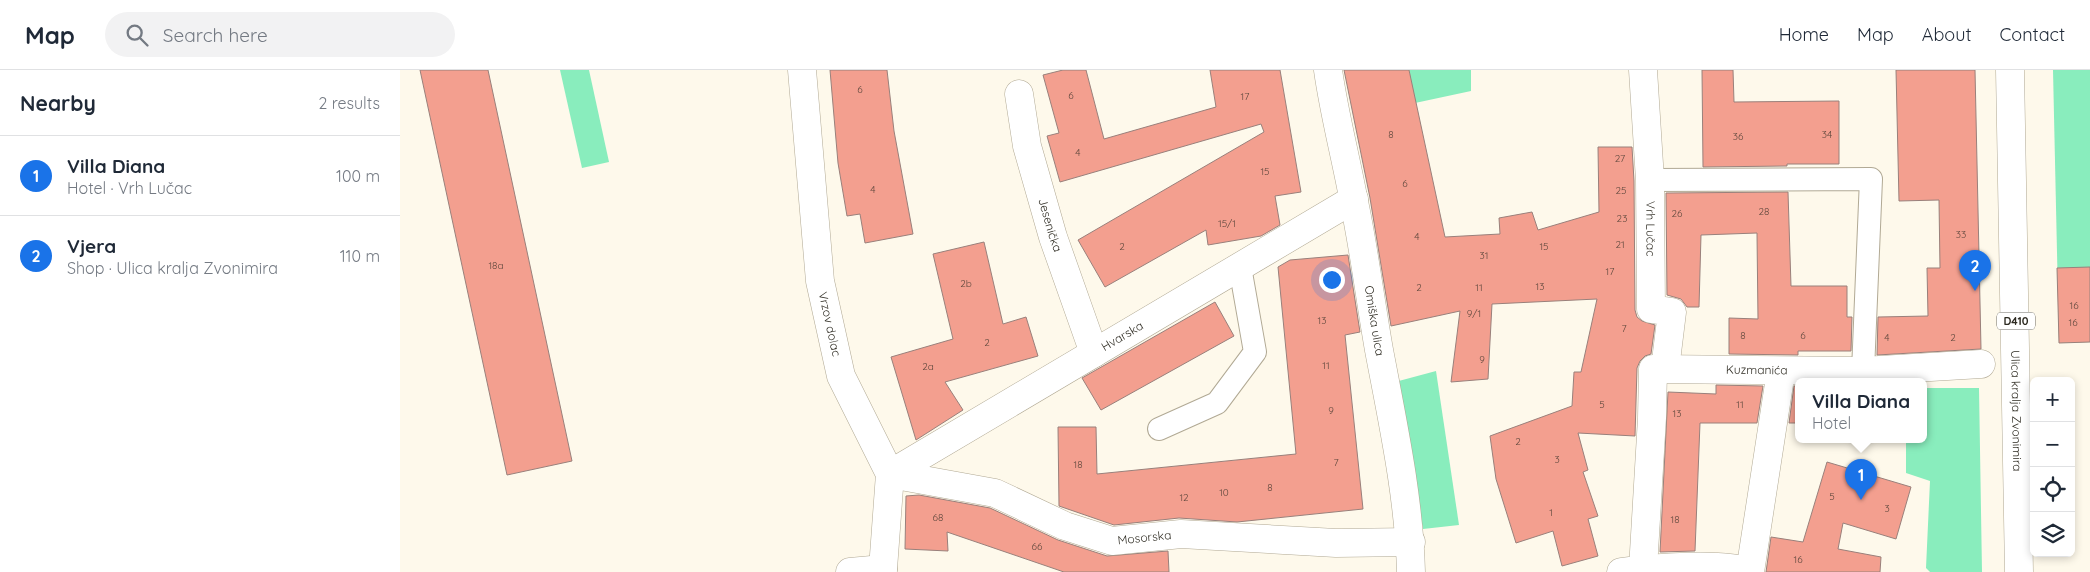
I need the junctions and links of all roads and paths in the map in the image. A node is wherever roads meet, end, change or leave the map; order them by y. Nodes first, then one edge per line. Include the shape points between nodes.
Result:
1 (802, 70) edge
2 (1328, 70) edge
3 (1643, 70) edge
4 (2010, 70) edge
5 (1019, 94) dead end
6 (1650, 180) junction
7 (1354, 199) junction
8 (1240, 267) junction
9 (1094, 353) junction
10 (1981, 364) dead end
11 (1659, 369) junction
12 (1781, 371) junction
13 (1863, 371) junction
14 (1159, 429) dead end
15 (890, 474) junction
16 (1411, 542) junction
17 (884, 570) edge
18 (1632, 570) edge
19 (1744, 571) edge
20 (850, 572) edge
21 (1411, 572) edge
22 (2019, 572) edge

1 - 15 street, Vrzov dolac via 820,281 841,376
2 - 7 street, Omiška ulica
3 - 6 street, Vrh Lučac
4 - 22 street, Ulica kralja Zvonimira / D410
5 - 9 street, Jesenička via 1027,146 1053,237
6 - 11 street, Vrh Lučac via 1651,309 1672,312
6 - 13 lane via 1870,179
7 - 8 street, Hvarska
7 - 16 street, Omiška ulica
8 - 9 street, Hvarska
8 - 14 lane via 1255,352 1216,403
9 - 15 street, Hvarska
10 - 13 street, Kuzmanića
11 - 12 street, Kuzmanića
11 - 18 street, Vrh Lučac
12 - 13 street, Kuzmanića
12 - 19 street, Vrh Lučac
15 - 16 street, Mosorska via 995,493 1064,526 1112,542 1181,534 1336,543
15 - 17 street
16 - 21 street, Omiška ulica
17 - 20 street
18 - 19 street, Vrh Lučac

